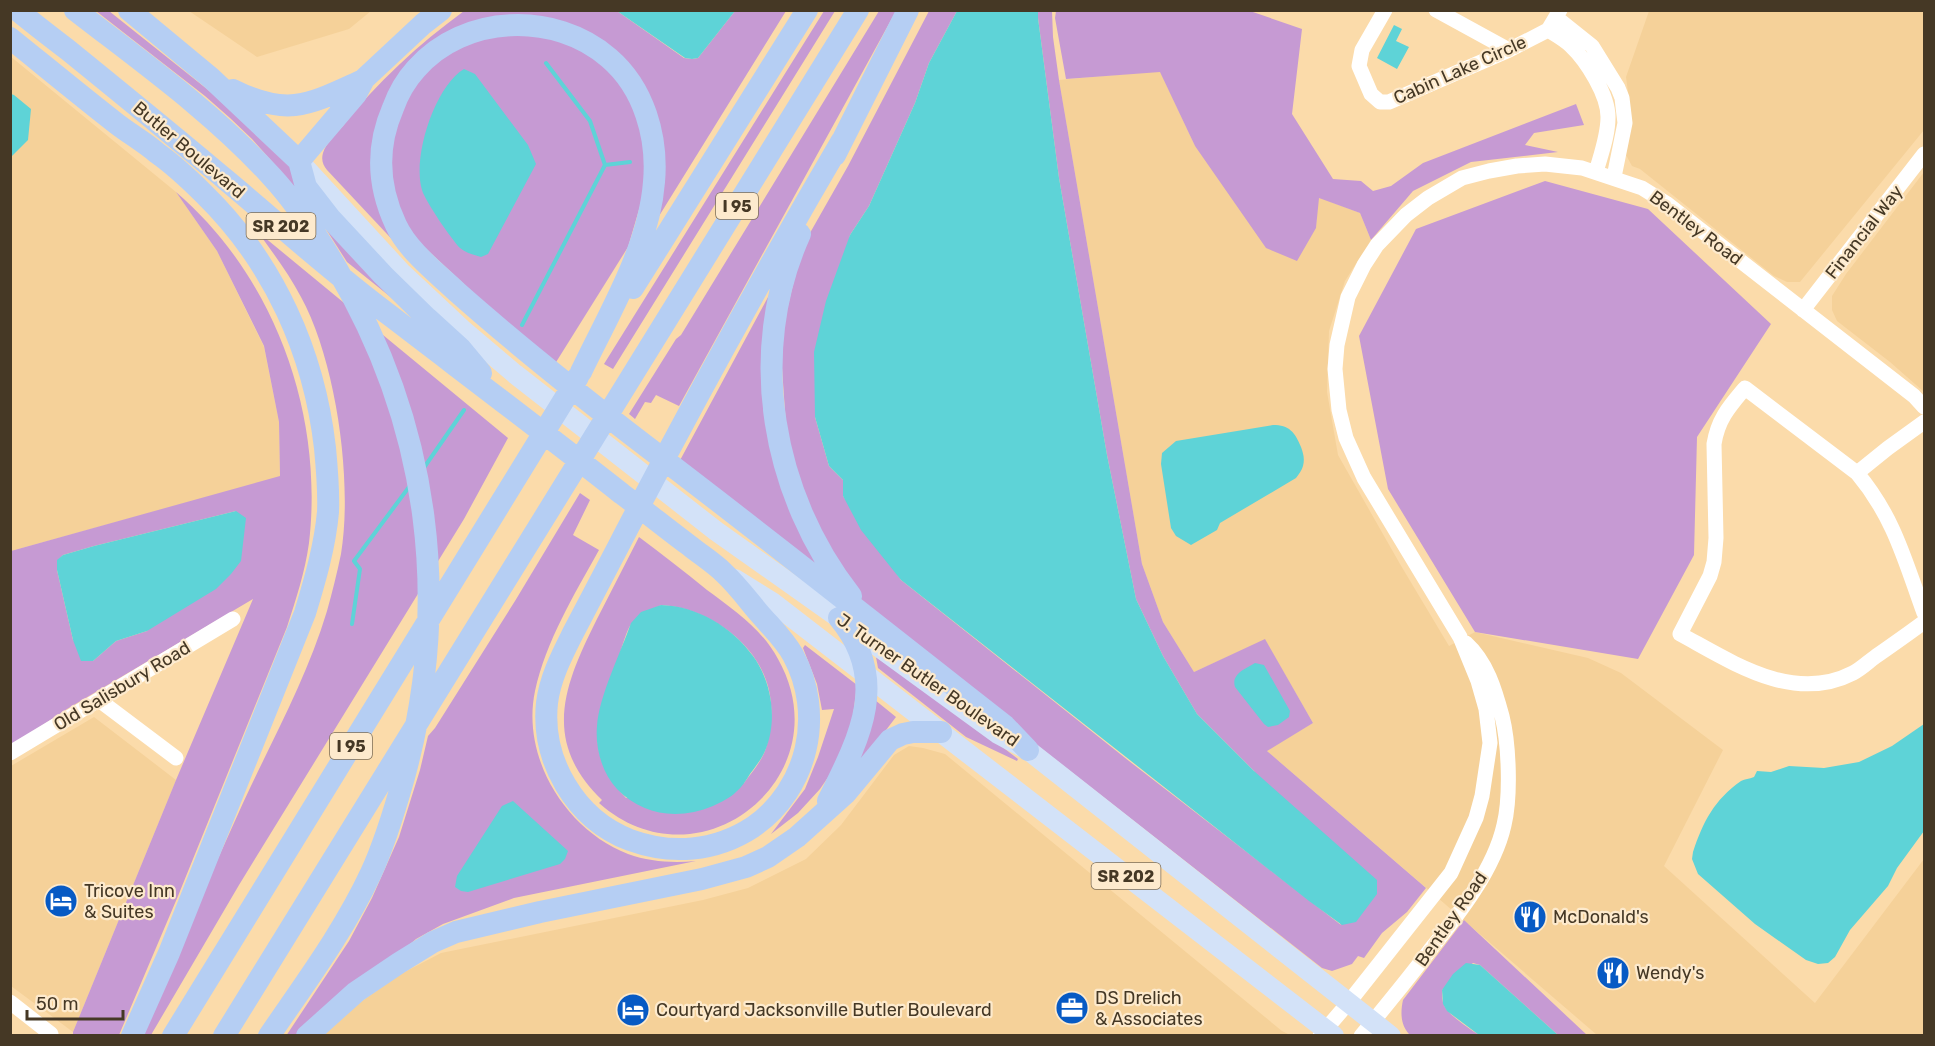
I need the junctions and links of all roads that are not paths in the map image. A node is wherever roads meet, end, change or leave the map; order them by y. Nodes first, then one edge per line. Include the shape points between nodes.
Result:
1 (17, 10) edge
2 (75, 10) edge
3 (441, 10) edge
4 (807, 10) edge
5 (858, 10) edge
6 (908, 10) edge
7 (1385, 10) edge
8 (1436, 10) edge
9 (132, 12) edge
10 (1555, 20) edge
11 (10, 38) edge
12 (64, 47) junction
13 (1509, 50) junction
14 (211, 78) junction
15 (364, 80) junction
16 (841, 142) junction
17 (158, 153) junction
18 (1924, 154) edge
19 (299, 161) junction
20 (1596, 172) junction
21 (1614, 177) junction
22 (1803, 310) junction
23 (581, 372) junction
24 (502, 400) junction
25 (1924, 406) edge
26 (1924, 422) edge
27 (1857, 473) junction
28 (724, 573) junction
29 (1924, 614) edge
30 (839, 618) junction
31 (233, 620) dead end
32 (1924, 622) edge
33 (876, 624) junction
34 (1460, 637) junction
35 (867, 676) junction
36 (99, 700) junction
37 (941, 732) junction
38 (1028, 750) junction
39 (10, 753) edge
40 (176, 758) dead end
41 (822, 814) junction
42 (10, 1002) edge
43 (1349, 1002) junction
44 (1367, 1029) edge
45 (1326, 1033) edge
46 (51, 1034) edge
47 (132, 1035) edge
48 (173, 1035) edge
49 (224, 1035) edge
50 (269, 1035) edge
51 (307, 1035) edge
52 (1391, 1035) edge

1 - 12 highway, Butler Boulevard / SR 202
2 - 50 highway via 225,131 272,177 301,214 370,330 408,438 422,501 430,602 427,657 416,729 397,802 371,873 342,926
3 - 15 highway
4 - 23 highway, I 95
5 - 49 highway, I 95
6 - 16 highway
7 - 13 street, Cabin Lake Circle via 1362,50 1359,66 1371,94 1380,102 1389,102
8 - 13 street
9 - 14 highway, SR 202
10 - 13 street, Cabin Lake Circle
10 - 20 street via 1564,40 1592,74 1607,105 1605,143
10 - 21 street via 1592,46 1622,98 1625,123
11 - 17 highway
12 - 17 highway
12 - 24 highway, Butler Boulevard / SR 202 via 339,277
14 - 15 highway via 260,102 287,106 323,98
14 - 19 highway, SR 202
15 - 19 highway
16 - 28 highway via 684,421 556,669 547,697 546,726 560,777 576,801 618,836 668,850 719,844 765,818 784,797 797,774 809,728 808,698 794,658 780,636
16 - 33 highway via 796,243 777,306 772,403 786,471 805,522 844,587
17 - 47 highway via 206,196 238,232 283,303 316,392 327,468 328,511 305,613 174,942
18 - 22 street, Financial Way
19 - 24 highway via 306,187 330,218 461,349
19 - 30 main road, J. Turner Butler Boulevard / SR 202 via 401,272 515,374 716,531
20 - 21 street, Bentley Road
20 - 34 street, Bentley Road via 1545,164 1462,178 1428,198 1399,222 1377,245 1348,297 1335,369 1339,410 1347,438 1364,478
21 - 22 street, Bentley Road via 1666,203
22 - 25 street, Bentley Road
23 - 33 highway via 632,265 648,218 655,158 648,119 622,72 580,39 527,25 472,32 441,48 415,70 389,117 383,135 381,173 387,207 399,232 443,279 550,372
23 - 48 highway, I 95
24 - 28 highway, J. Turner Butler Boulevard / SR 202
26 - 27 street
27 - 29 street via 1884,509
27 - 32 street via 1745,388 1716,430 1714,562 1680,634 1747,670 1787,682 1810,683 1828,682 1853,673
28 - 35 main road, J. Turner Butler Boulevard / SR 202 via 772,602
30 - 35 highway via 852,632
30 - 38 main road, J. Turner Butler Boulevard / SR 202 via 998,734
31 - 36 street, Old Salisbury Road
33 - 38 highway via 1005,726
34 - 43 street, Bentley Road via 1486,707 1490,743 1476,818 1451,873
34 - 44 street, Bentley Road via 1483,664 1504,726 1508,787 1504,825 1478,885
35 - 37 main road, J. Turner Butler Boulevard / SR 202
35 - 41 highway via 853,750
36 - 39 street, Old Salisbury Road
36 - 40 street
37 - 41 highway via 913,732 890,740 846,793
37 - 45 main road, J. Turner Butler Boulevard / SR 202
38 - 43 main road, J. Turner Butler Boulevard / SR 202
41 - 51 highway via 797,837 746,867 456,932 433,942 356,992
42 - 46 street
43 - 44 main road, J. Turner Butler Boulevard / SR 202
43 - 45 street, Bentley Road
44 - 52 main road, J. Turner Butler Boulevard / SR 202

